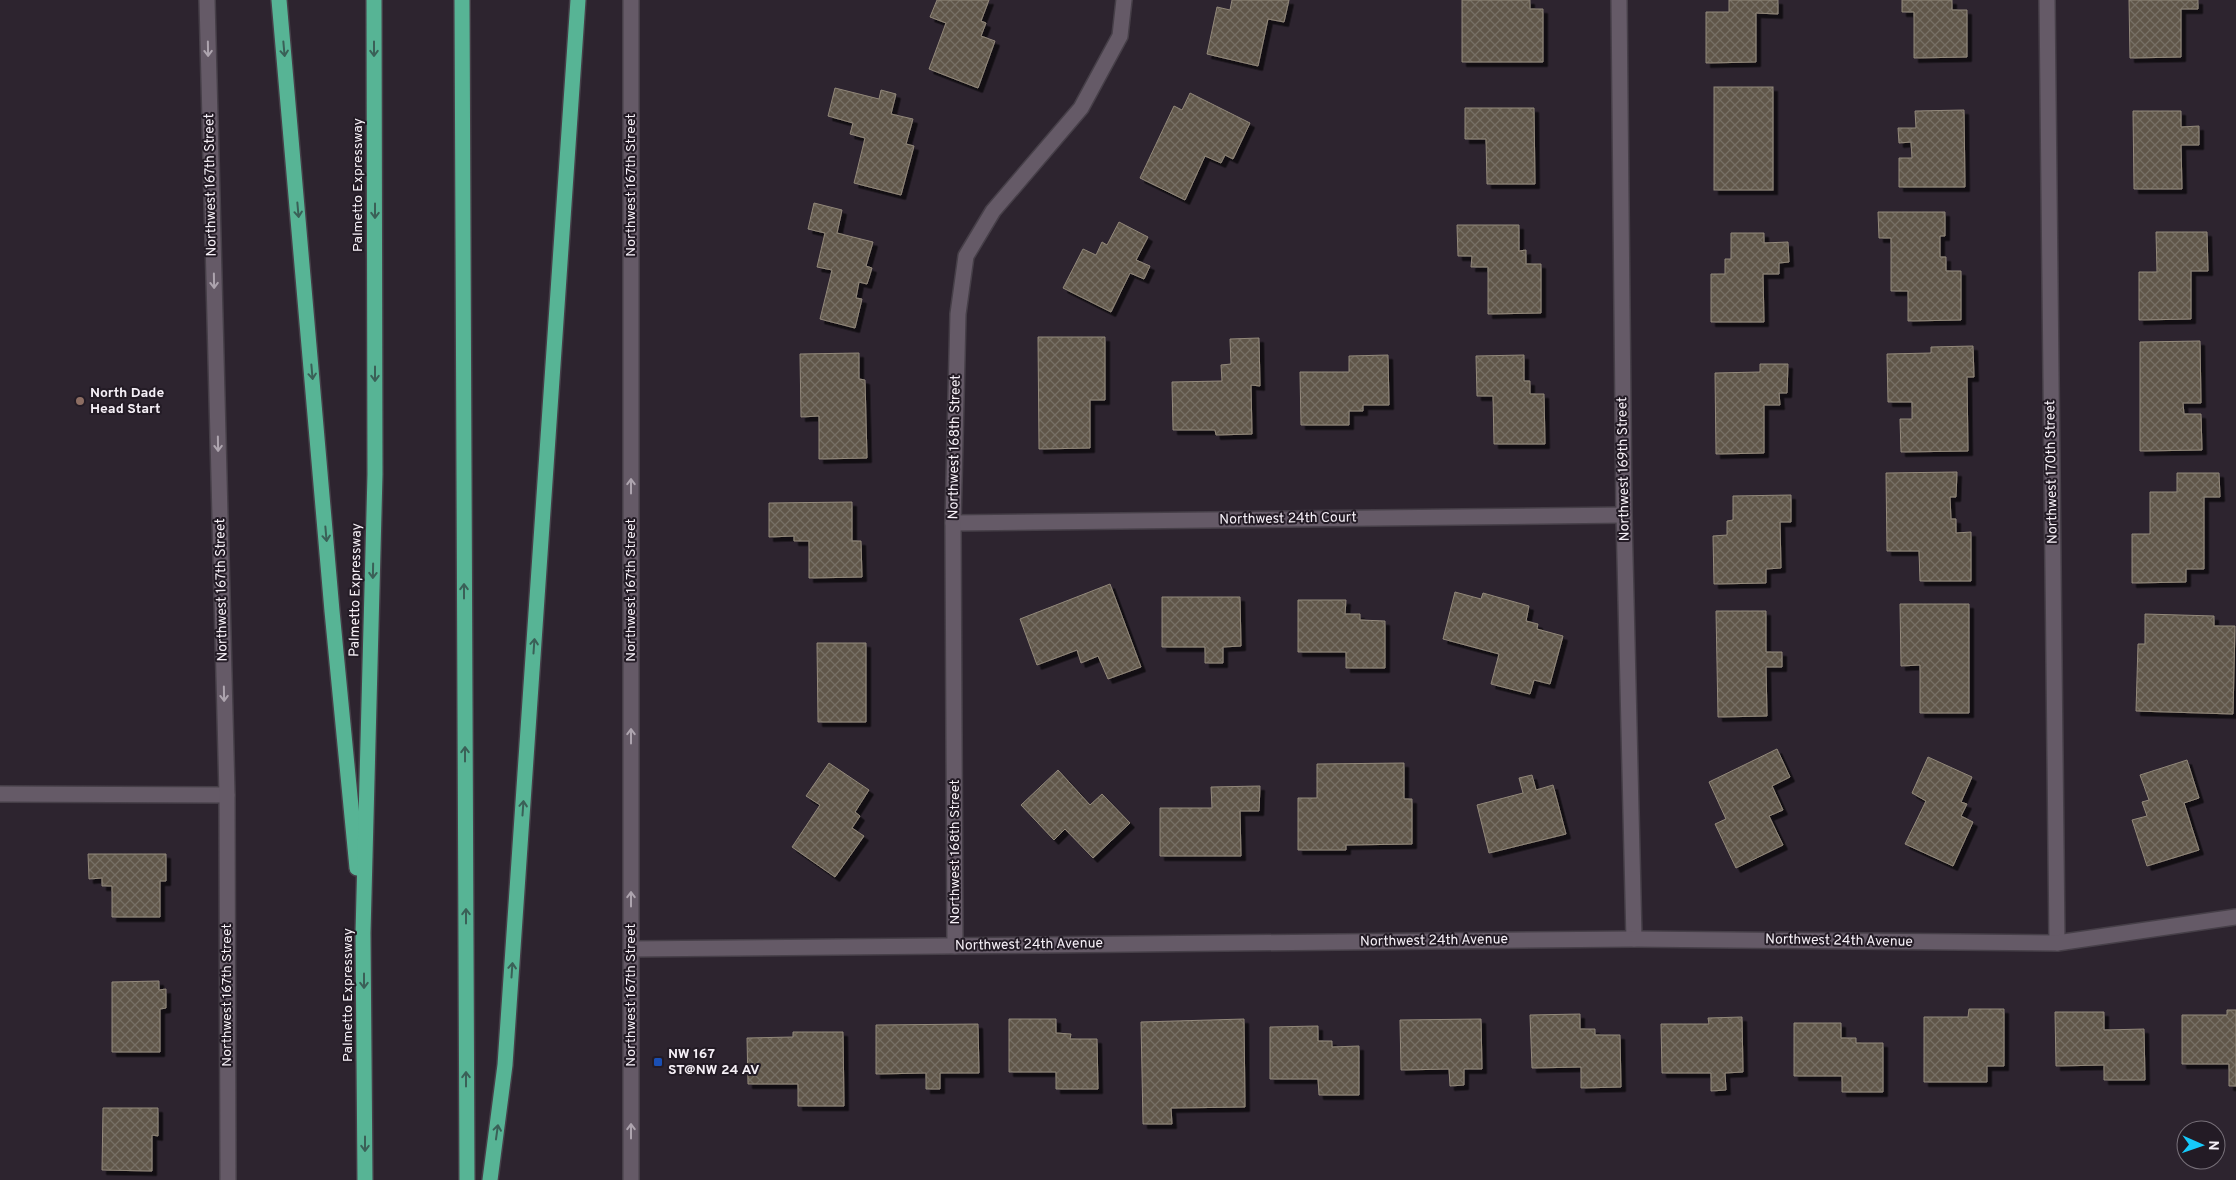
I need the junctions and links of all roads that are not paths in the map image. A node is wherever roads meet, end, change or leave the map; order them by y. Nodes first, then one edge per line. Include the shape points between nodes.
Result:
1 (206, 0) edge
2 (279, 0) edge
3 (374, 0) edge
4 (462, 0) edge
5 (578, 0) edge
6 (631, 0) edge
7 (1124, 0) edge
8 (1619, 0) edge
9 (2047, 0) edge
10 (1624, 515) junction
11 (953, 523) junction
12 (0, 794) edge
13 (227, 795) junction
14 (2236, 917) edge
15 (364, 933) junction
16 (1634, 939) junction
17 (2057, 943) junction
18 (955, 946) junction
19 (631, 949) junction
20 (228, 1180) edge
21 (365, 1180) edge
22 (466, 1180) edge
23 (490, 1180) edge
24 (631, 1180) edge

1 -> 13 street, Northwest 167th Street
2 -> 15 highway via 332,611
3 -> 15 highway, Palmetto Expressway via 375,474
22 -> 4 highway
23 -> 5 highway via 506,1065
19 -> 6 street, Northwest 167th Street
7 - 11 street, Northwest 168th Street via 1120,36 1081,108 993,211 966,256 958,314
8 - 10 street, Northwest 169th Street
9 - 17 street, Northwest 170th Street
10 - 11 street, Northwest 24th Court
10 - 16 street, Northwest 169th Street
11 - 18 street, Northwest 168th Street
12 - 13 street
13 - 20 street, Northwest 167th Street
14 - 17 street, Northwest 24th Avenue
15 -> 21 highway, Palmetto Expressway
16 - 17 street, Northwest 24th Avenue
16 - 18 street, Northwest 24th Avenue
18 - 19 street, Northwest 24th Avenue
24 -> 19 street, Northwest 167th Street

